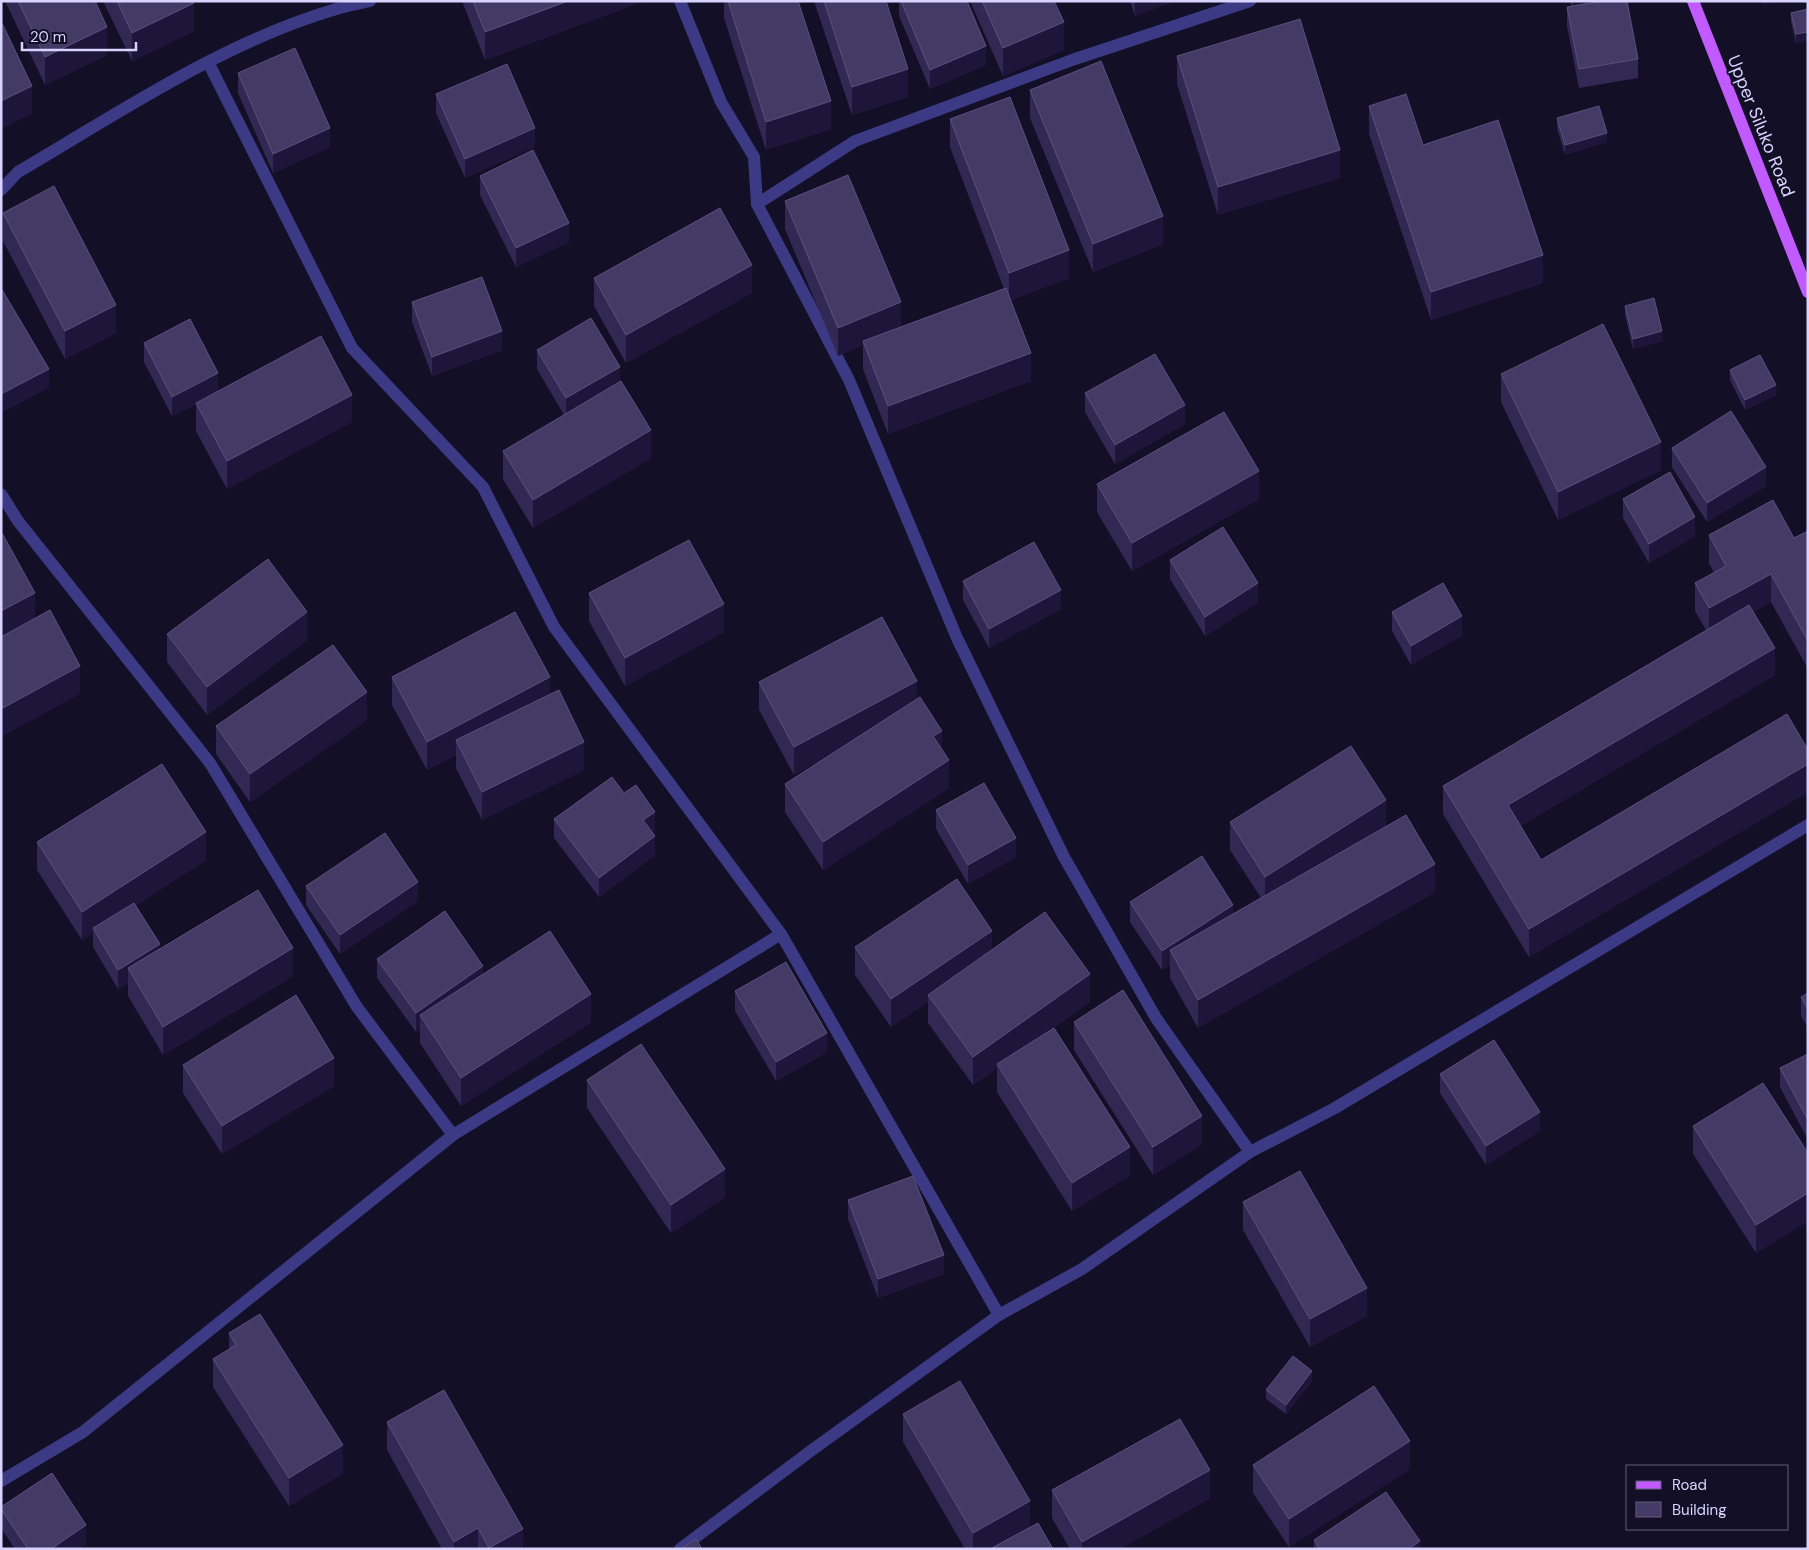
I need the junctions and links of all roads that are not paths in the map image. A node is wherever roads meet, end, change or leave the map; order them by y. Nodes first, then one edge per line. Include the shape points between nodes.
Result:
1 (370, 1) edge
2 (680, 1) edge
3 (1250, 1) edge
4 (1693, 1) edge
5 (208, 62) junction
6 (1, 190) edge
7 (757, 204) junction
8 (1808, 292) edge
9 (1, 494) edge
10 (1808, 825) edge
11 (781, 934) junction
12 (453, 1136) junction
13 (1250, 1152) junction
14 (999, 1315) junction
15 (1, 1481) edge
16 (680, 1549) edge

1 - 5 street via 324,13 276,31
2 - 7 street via 721,102 754,157
3 - 7 street via 1072,60 855,141
4 - 8 main road, Upper Siluko Road
5 - 6 street via 18,172
5 - 11 street via 352,348 483,487 554,627
7 - 13 street via 849,380 957,638 1064,857 1156,1018
9 - 12 street via 18,521 210,762 357,1007
10 - 13 street via 1335,1108
11 - 12 street
11 - 14 street
12 - 15 street via 83,1432
13 - 14 street via 1082,1269
14 - 16 street

